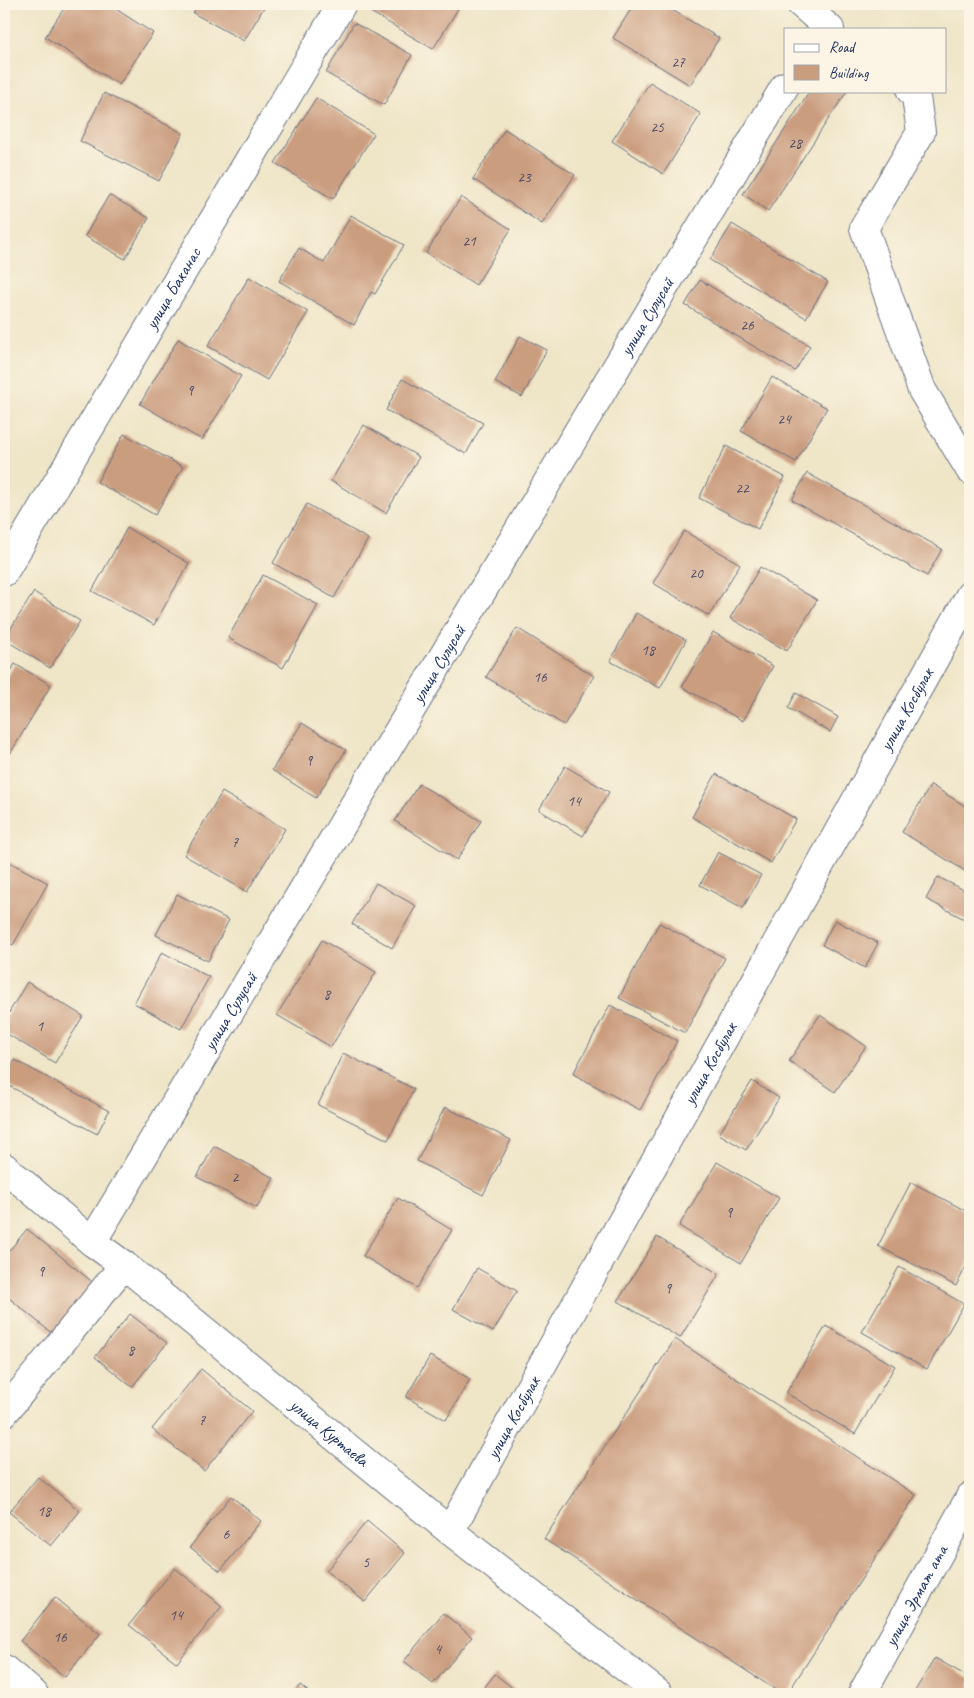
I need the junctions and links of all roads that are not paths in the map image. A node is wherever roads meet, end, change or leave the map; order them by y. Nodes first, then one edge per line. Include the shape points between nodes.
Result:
1 (342, 4) edge
2 (801, 4) edge
3 (824, 27) edge
4 (784, 88) edge
5 (912, 92) edge
6 (970, 470) edge
7 (4, 572) edge
8 (970, 595) edge
9 (4, 1167) edge
10 (92, 1242) junction
11 (124, 1265) junction
12 (4, 1413) edge
13 (970, 1496) edge
14 (450, 1531) junction
15 (4, 1669) edge
16 (34, 1694) edge
17 (659, 1694) edge
18 (862, 1694) edge

1 - 7 street, улица Баканас
2 - 3 street
4 - 10 street, улица Сулусай
5 - 6 street via 916,97 921,132 864,228 922,390
8 - 14 street, улица Косбулак
9 - 10 street, улица Куртаева
10 - 11 street, улица Куртаева
11 - 12 street
11 - 14 street, улица Куртаева
13 - 18 street, улица Эрмат ата
14 - 17 street, улица Куртаева
15 - 16 street

